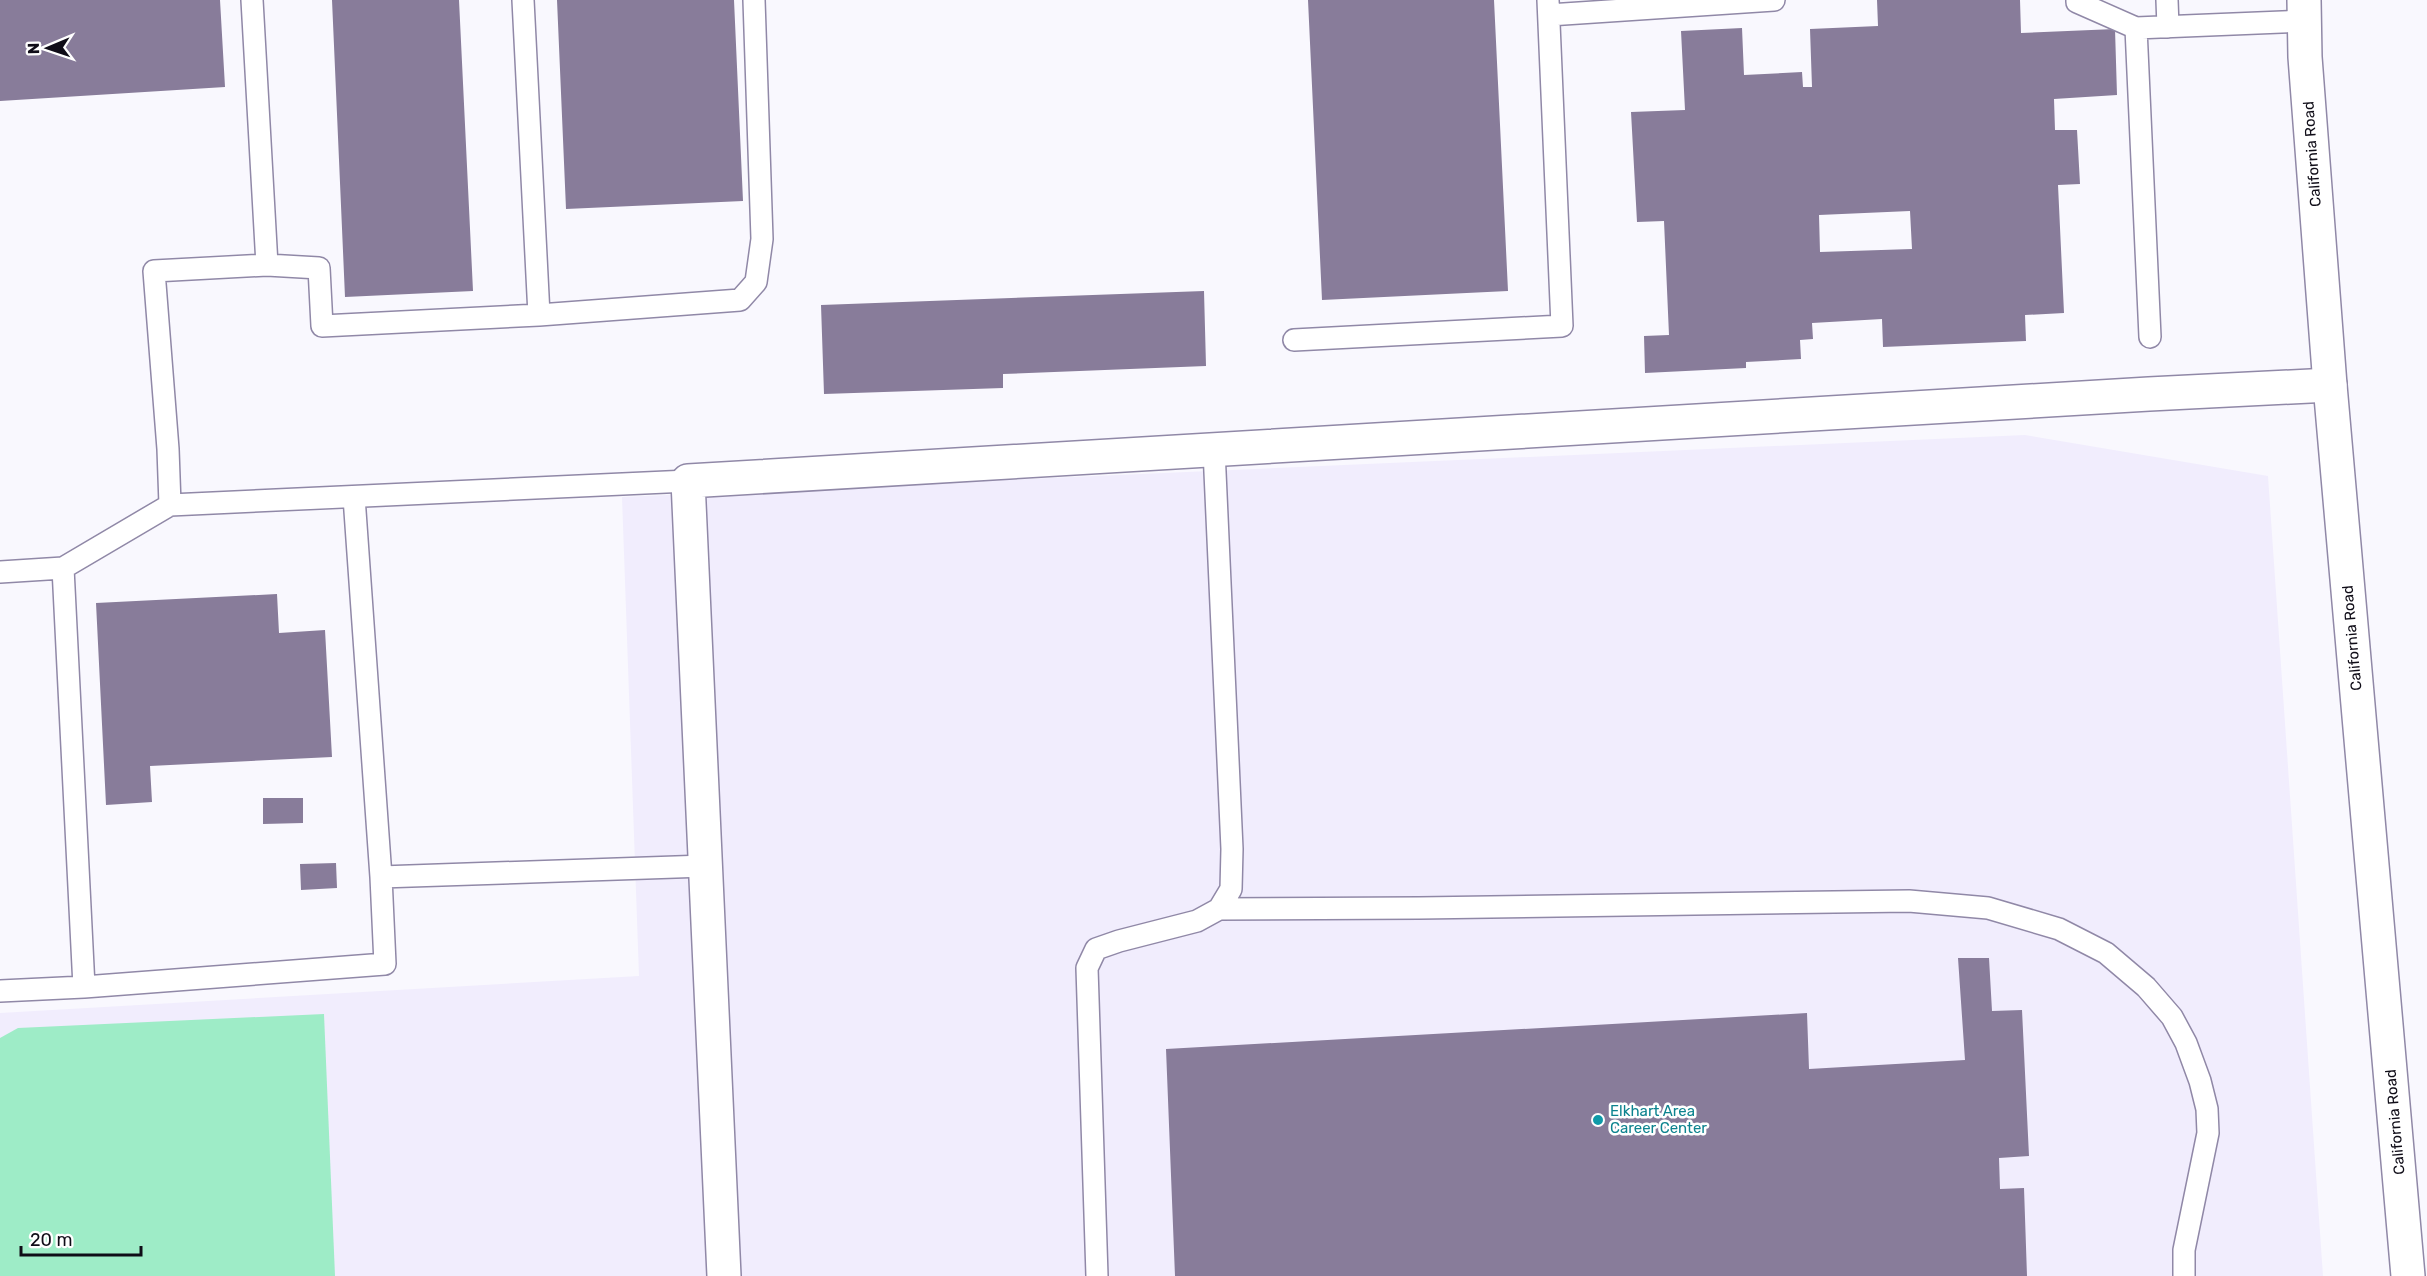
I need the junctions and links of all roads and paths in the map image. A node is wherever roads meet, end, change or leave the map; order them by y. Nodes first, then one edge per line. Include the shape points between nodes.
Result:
1 (252, 0) edge
2 (523, 0) edge
3 (754, 0) edge
4 (1774, 0) edge
5 (2077, 0) edge
6 (2167, 0) edge
7 (1659, 4) edge
8 (1548, 7) edge
9 (2304, 10) edge
10 (2168, 27) junction
11 (2136, 28) junction
12 (267, 265) junction
13 (539, 315) junction
14 (2150, 337) dead end
15 (1294, 340) dead end
16 (2330, 385) junction
17 (1214, 450) junction
18 (688, 481) junction
19 (354, 497) junction
20 (170, 505) junction
21 (63, 568) junction
22 (0, 572) edge
23 (705, 866) junction
24 (381, 877) junction
25 (1219, 909) junction
26 (84, 987) junction
27 (0, 991) edge
28 (724, 1276) edge
29 (1097, 1276) edge
30 (2184, 1276) edge
31 (2408, 1276) edge

1 - 12 lane
2 - 13 lane
3 - 13 lane via 762,239 756,282 741,300
4 - 7 lane
5 - 11 lane
6 - 10 lane
7 - 8 lane
8 - 15 lane via 1562,326
9 - 10 lane
9 - 16 street, California Road
10 - 11 lane
11 - 14 lane
12 - 13 lane via 319,268 322,326
12 - 20 lane via 154,271
16 - 17 street
16 - 31 street, California Road
17 - 18 street
17 - 25 lane via 1232,849 1231,889
18 - 19 lane
18 - 23 street
19 - 20 lane
19 - 24 lane
20 - 21 lane
21 - 22 lane
21 - 26 lane
23 - 24 lane
23 - 28 street
24 - 26 lane via 385,964
25 - 29 lane via 1197,921 1096,949 1087,968
25 - 30 lane via 1909,901 1988,908 2059,929 2106,953 2146,987 2172,1017 2200,1081 2208,1133 2184,1250
26 - 27 lane

